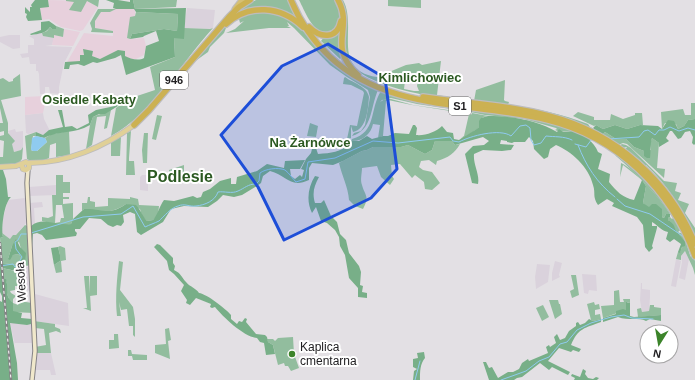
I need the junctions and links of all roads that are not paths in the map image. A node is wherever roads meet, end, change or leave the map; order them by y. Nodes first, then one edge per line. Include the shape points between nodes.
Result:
1 (242, 0) edge
2 (250, 0) edge
3 (254, 0) edge
4 (291, 0) edge
5 (294, 0) edge
6 (337, 0) edge
7 (229, 17) junction
8 (222, 28) junction
9 (309, 30) junction
10 (196, 55) junction
11 (358, 75) junction
12 (134, 124) joint
13 (571, 125) junction
14 (0, 167) edge
15 (26, 167) junction
16 (687, 231) junction
17 (695, 244) edge
18 (694, 254) edge
19 (32, 380) edge

1 - 7 highway
2 - 7 highway
3 - 8 highway via 240,9
4 - 9 highway, S1
5 - 9 highway, S1
6 - 9 highway via 341,19 336,32 322,36
6 - 11 highway via 343,15 342,54
7 - 10 highway, 946
8 - 9 highway via 244,13 266,9 288,15
8 - 10 highway, 946
9 - 11 highway, S1 via 339,62
9 - 13 highway, S1 via 325,52 344,69 382,90 423,101 534,116
10 - 12 highway, 946
11 - 13 highway, S1 via 406,94 529,111
12 - 15 main road, 946 via 89,151
13 - 16 highway, S1 via 620,151 656,186
14 - 15 main road
15 - 19 main road, Wesoła via 35,351
16 - 17 highway, S1
16 - 18 highway, S1

